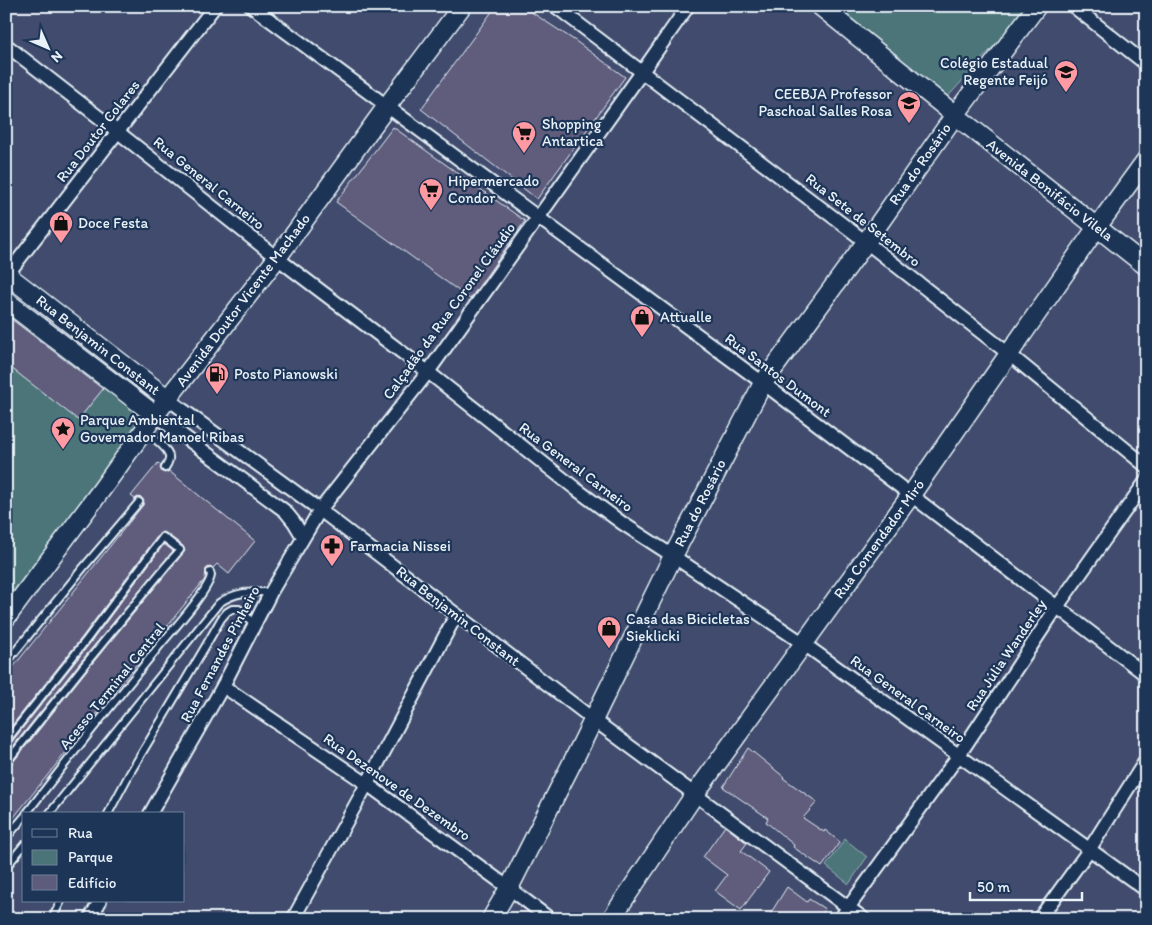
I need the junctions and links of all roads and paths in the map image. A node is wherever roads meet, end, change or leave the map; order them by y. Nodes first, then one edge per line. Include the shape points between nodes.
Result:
1 (216, 6) edge
2 (251, 6) edge
3 (462, 6) edge
4 (555, 6) edge
5 (688, 6) edge
6 (820, 6) edge
7 (1037, 6) edge
8 (1074, 6) edge
9 (6, 44) edge
10 (1146, 64) edge
11 (642, 72) junction
12 (387, 106) junction
13 (955, 115) junction
14 (118, 132) junction
15 (1146, 160) edge
16 (538, 217) junction
17 (1097, 227) junction
18 (866, 242) junction
19 (277, 258) junction
20 (1146, 266) edge
21 (6, 275) edge
22 (6, 301) edge
23 (1009, 354) junction
24 (428, 372) junction
25 (763, 383) junction
26 (168, 399) junction
27 (155, 415) junction
28 (144, 430) junction
29 (1146, 466) edge
30 (165, 468) dead end
31 (1146, 481) edge
32 (911, 494) junction
33 (139, 502) dead end
34 (320, 510) junction
35 (303, 537) junction
36 (673, 556) junction
37 (210, 572) dead end
38 (271, 592) junction
39 (1057, 607) junction
40 (456, 614) junction
41 (6, 618) edge
42 (254, 625) junction
43 (804, 644) junction
44 (6, 662) edge
45 (1146, 675) edge
46 (223, 686) junction
47 (594, 720) junction
48 (6, 741) edge
49 (958, 754) junction
50 (1146, 760) edge
51 (6, 763) edge
52 (367, 784) junction
53 (695, 794) junction
54 (27, 812) edge
55 (51, 812) edge
56 (109, 812) edge
57 (151, 812) edge
58 (22, 819) edge
59 (6, 838) edge
60 (22, 847) edge
61 (1089, 850) junction
62 (6, 867) edge
63 (509, 888) junction
64 (1146, 890) edge
65 (60, 902) edge
66 (100, 902) edge
67 (848, 908) junction
68 (93, 917) edge
69 (52, 919) edge
70 (292, 919) edge
71 (491, 919) edge
72 (550, 919) edge
73 (611, 919) edge
74 (840, 919) edge
75 (864, 919) edge
76 (1039, 919) edge

1 - 14 street, Rua Doutor Colares
2 - 12 street, Rua Santos Dumont
3 - 12 main road, Avenida Doutor Vicente Machado
4 - 11 street, Rua Sete de Setembro
5 - 11 street, Calçadão da Rua Coronel Cláudio
6 - 13 main road, Avenida Bonifácio Vilela
7 - 13 main road, Rua do Rosário
8 - 10 street
9 - 14 street, Rua General Carneiro
11 - 16 street, Calçadão da Rua Coronel Cláudio
11 - 18 street, Rua Sete de Setembro
12 - 16 street, Rua Santos Dumont
12 - 19 main road, Avenida Doutor Vicente Machado
13 - 17 main road, Avenida Bonifácio Vilela
13 - 18 main road, Rua do Rosário
14 - 19 street, Rua General Carneiro
14 - 21 street, Rua Doutor Colares
15 - 17 main road, Rua Comendador Miró
16 - 24 street, Calçadão da Rua Coronel Cláudio
16 - 25 street, Rua Santos Dumont
17 - 20 main road, Avenida Bonifácio Vilela
17 - 23 main road, Rua Comendador Miró
18 - 23 street, Rua Sete de Setembro
18 - 25 main road, Rua do Rosário
19 - 24 street, Rua General Carneiro
19 - 26 main road, Avenida Doutor Vicente Machado
21 - 26 main road, Rua Benjamin Constant
22 - 27 main road, Rua Benjamin Constant
23 - 29 street, Rua Sete de Setembro
23 - 32 main road, Rua Comendador Miró
24 - 34 street, Calçadão da Rua Coronel Cláudio
24 - 36 street, Rua General Carneiro via 576,490
25 - 32 street, Rua Santos Dumont
25 - 36 main road, Rua do Rosário
26 - 27 main road, Avenida Doutor Vicente Machado
26 - 34 street, Rua Benjamin Constant
27 - 28 main road, Avenida Doutor Vicente Machado
27 - 35 street, Rua Benjamin Constant via 285,511
28 - 30 lane via 166,450 169,462
28 - 41 main road, Avenida Doutor Vicente Machado
31 - 39 street, Rua Júlia Wanderley
32 - 39 street, Rua Santos Dumont
32 - 43 main road, Rua Comendador Miró
33 - 44 lane
34 - 35 street, Rua Fernandes Pinheiro
34 - 40 street, Rua Benjamin Constant
35 - 38 street, Rua Fernandes Pinheiro
36 - 43 street, Rua General Carneiro
36 - 47 main road, Rua do Rosário
37 - 54 lane, Acesso Terminal Central via 210,583
38 - 42 street, Rua Fernandes Pinheiro
38 - 55 lane via 239,593 219,603
39 - 45 street, Rua Santos Dumont
39 - 49 street, Rua Júlia Wanderley
40 - 47 street, Rua Benjamin Constant
40 - 52 street
42 - 46 street, Rua Fernandes Pinheiro
42 - 56 lane via 239,609 226,612 221,618
43 - 49 street, Rua General Carneiro
43 - 53 main road, Rua Comendador Miró
46 - 52 street, Rua Dezenove de Dezembro
46 - 57 street, Rua Fernandes Pinheiro
47 - 53 street, Rua Benjamin Constant
47 - 63 main road, Rua do Rosário
48 - 51 lane via 163,537 180,550
49 - 61 street, Rua General Carneiro
49 - 67 street, Rua Júlia Wanderley
50 - 61 street
52 - 63 street, Rua Dezenove de Dezembro
52 - 70 street
53 - 67 street, Rua Benjamin Constant
53 - 73 main road, Rua Comendador Miró
58 - 59 lane, Acesso Terminal Central
60 - 62 lane
61 - 64 street, Rua General Carneiro
61 - 76 street
63 - 71 main road, Rua do Rosário
63 - 72 street, Rua Dezenove de Dezembro
65 - 69 lane
66 - 68 street
67 - 74 street, Rua Júlia Wanderley
67 - 75 street, Rua Benjamin Constant

